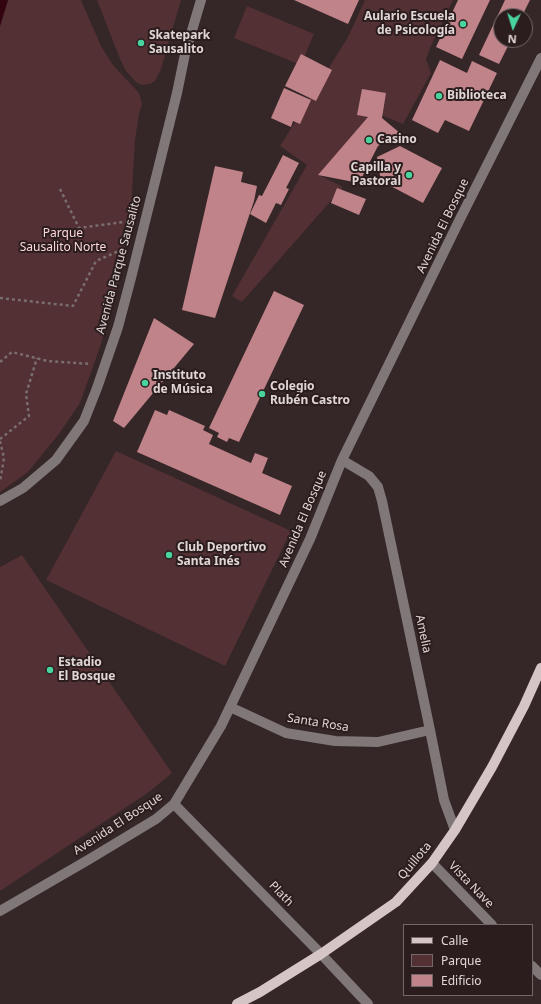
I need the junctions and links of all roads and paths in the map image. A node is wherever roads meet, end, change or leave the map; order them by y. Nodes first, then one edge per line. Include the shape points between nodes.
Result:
1 (201, 0) edge
2 (541, 58) edge
3 (60, 189) dead end
4 (146, 219) junction
5 (140, 241) junction
6 (0, 298) edge
7 (37, 358) junction
8 (0, 362) edge
9 (105, 365) junction
10 (0, 440) edge
11 (342, 460) junction
12 (0, 482) edge
13 (0, 501) edge
14 (541, 668) edge
15 (230, 707) junction
16 (430, 730) junction
17 (174, 804) junction
18 (455, 830) junction
19 (432, 863) junction
20 (0, 912) edge
21 (491, 924) edge
22 (321, 954) junction
23 (533, 967) edge
24 (541, 975) edge
25 (237, 1004) edge
26 (368, 1004) edge

1 - 4 street, Avenida Parque Sausalito via 185,54
2 - 11 street, Avenida El Bosque
3 - 4 path via 79,228
4 - 5 street, Avenida Parque Sausalito
5 - 6 path via 96,261 73,306
5 - 9 street, Avenida Parque Sausalito via 118,327
7 - 8 path via 12,352
7 - 9 path
7 - 10 path via 26,394 29,416
9 - 13 street, Avenida Parque Sausalito via 84,421 56,460 23,488
10 - 12 path via 4,458
11 - 15 street, Avenida El Bosque via 310,539
11 - 16 street, Amelia via 369,476 378,486
14 - 18 main road, Quillota via 492,767
15 - 16 street, Santa Rosa via 286,732 336,741 378,742
15 - 17 street, Avenida El Bosque
16 - 18 street, Amelia via 444,800
17 - 20 street, Avenida El Bosque via 156,819
17 - 22 street, Plath
18 - 19 main road, Quillota
19 - 21 street, Vista Nave
19 - 22 main road, Quillota via 396,902
22 - 25 main road, Quillota
22 - 26 street, Plath
23 - 24 street

